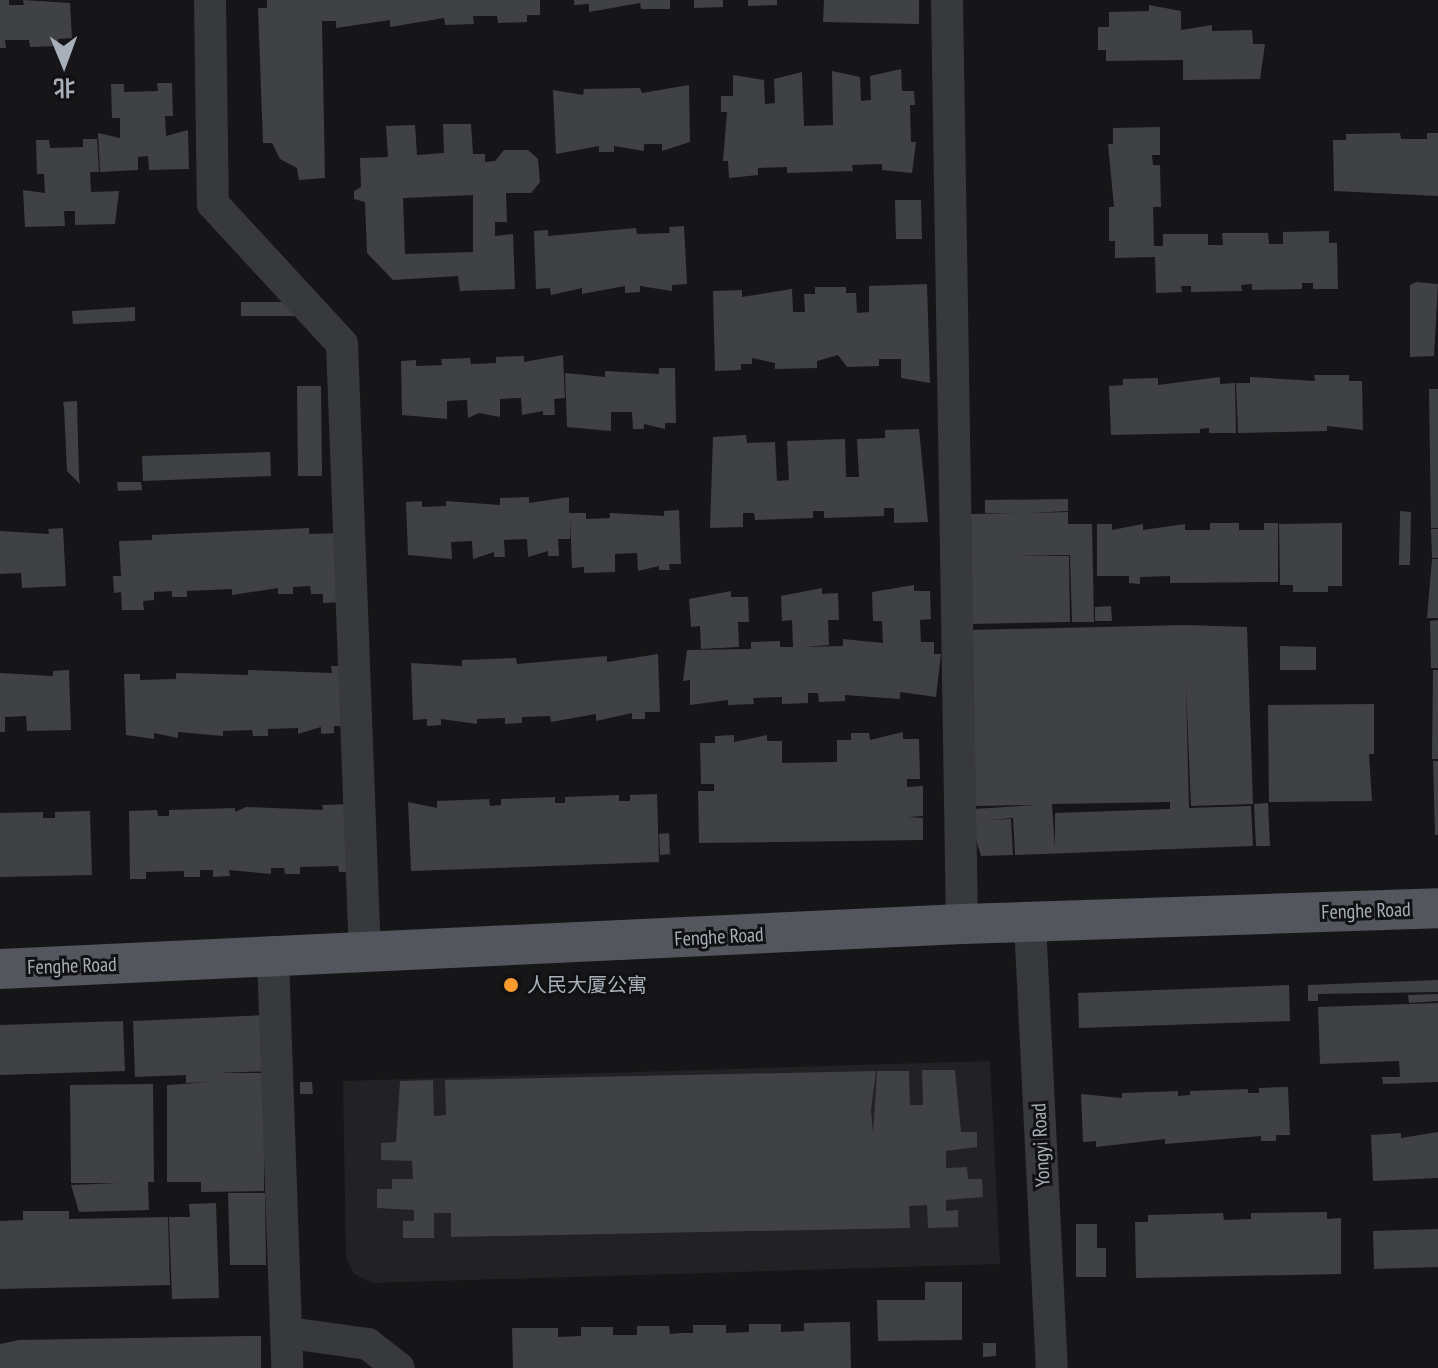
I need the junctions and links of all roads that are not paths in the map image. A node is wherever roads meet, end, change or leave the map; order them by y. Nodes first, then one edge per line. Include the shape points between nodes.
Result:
1 (210, 0) edge
2 (947, 0) edge
3 (1438, 908) edge
4 (1030, 922) junction
5 (962, 924) junction
6 (365, 956) junction
7 (273, 958) junction
8 (0, 969) edge
9 (289, 1333) junction
10 (287, 1368) edge
11 (399, 1368) edge
12 (1052, 1368) edge

1 - 6 street via 213,204 342,344
2 - 5 street
3 - 4 main road, Fenghe Road
4 - 5 main road, Fenghe Road
4 - 12 street, Yongyi Road
5 - 6 main road, Fenghe Road
6 - 7 main road, Fenghe Road
7 - 8 main road, Fenghe Road
7 - 9 street
9 - 10 street
9 - 11 street via 368,1344

